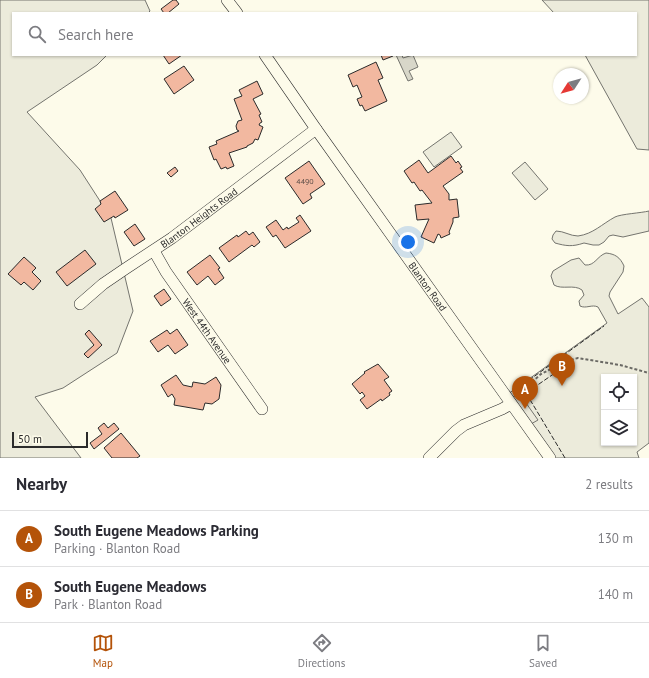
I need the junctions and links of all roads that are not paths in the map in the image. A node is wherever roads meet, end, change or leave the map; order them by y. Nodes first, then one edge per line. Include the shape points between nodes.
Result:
1 (227, 0) edge
2 (236, 12) edge
3 (266, 56) edge
4 (316, 130) junction
5 (154, 251) junction
6 (80, 304) dead end
7 (515, 401) junction
8 (262, 409) dead end
9 (430, 458) edge
10 (550, 458) edge

1 - 2 street
3 - 4 street, Blanton Road
4 - 5 street, Blanton Heights Road
4 - 7 street, Blanton Road
5 - 6 street, Blanton Heights Road via 103,284
5 - 8 street, West 44th Avenue
7 - 9 street via 456,431
7 - 10 street, Blanton Road

